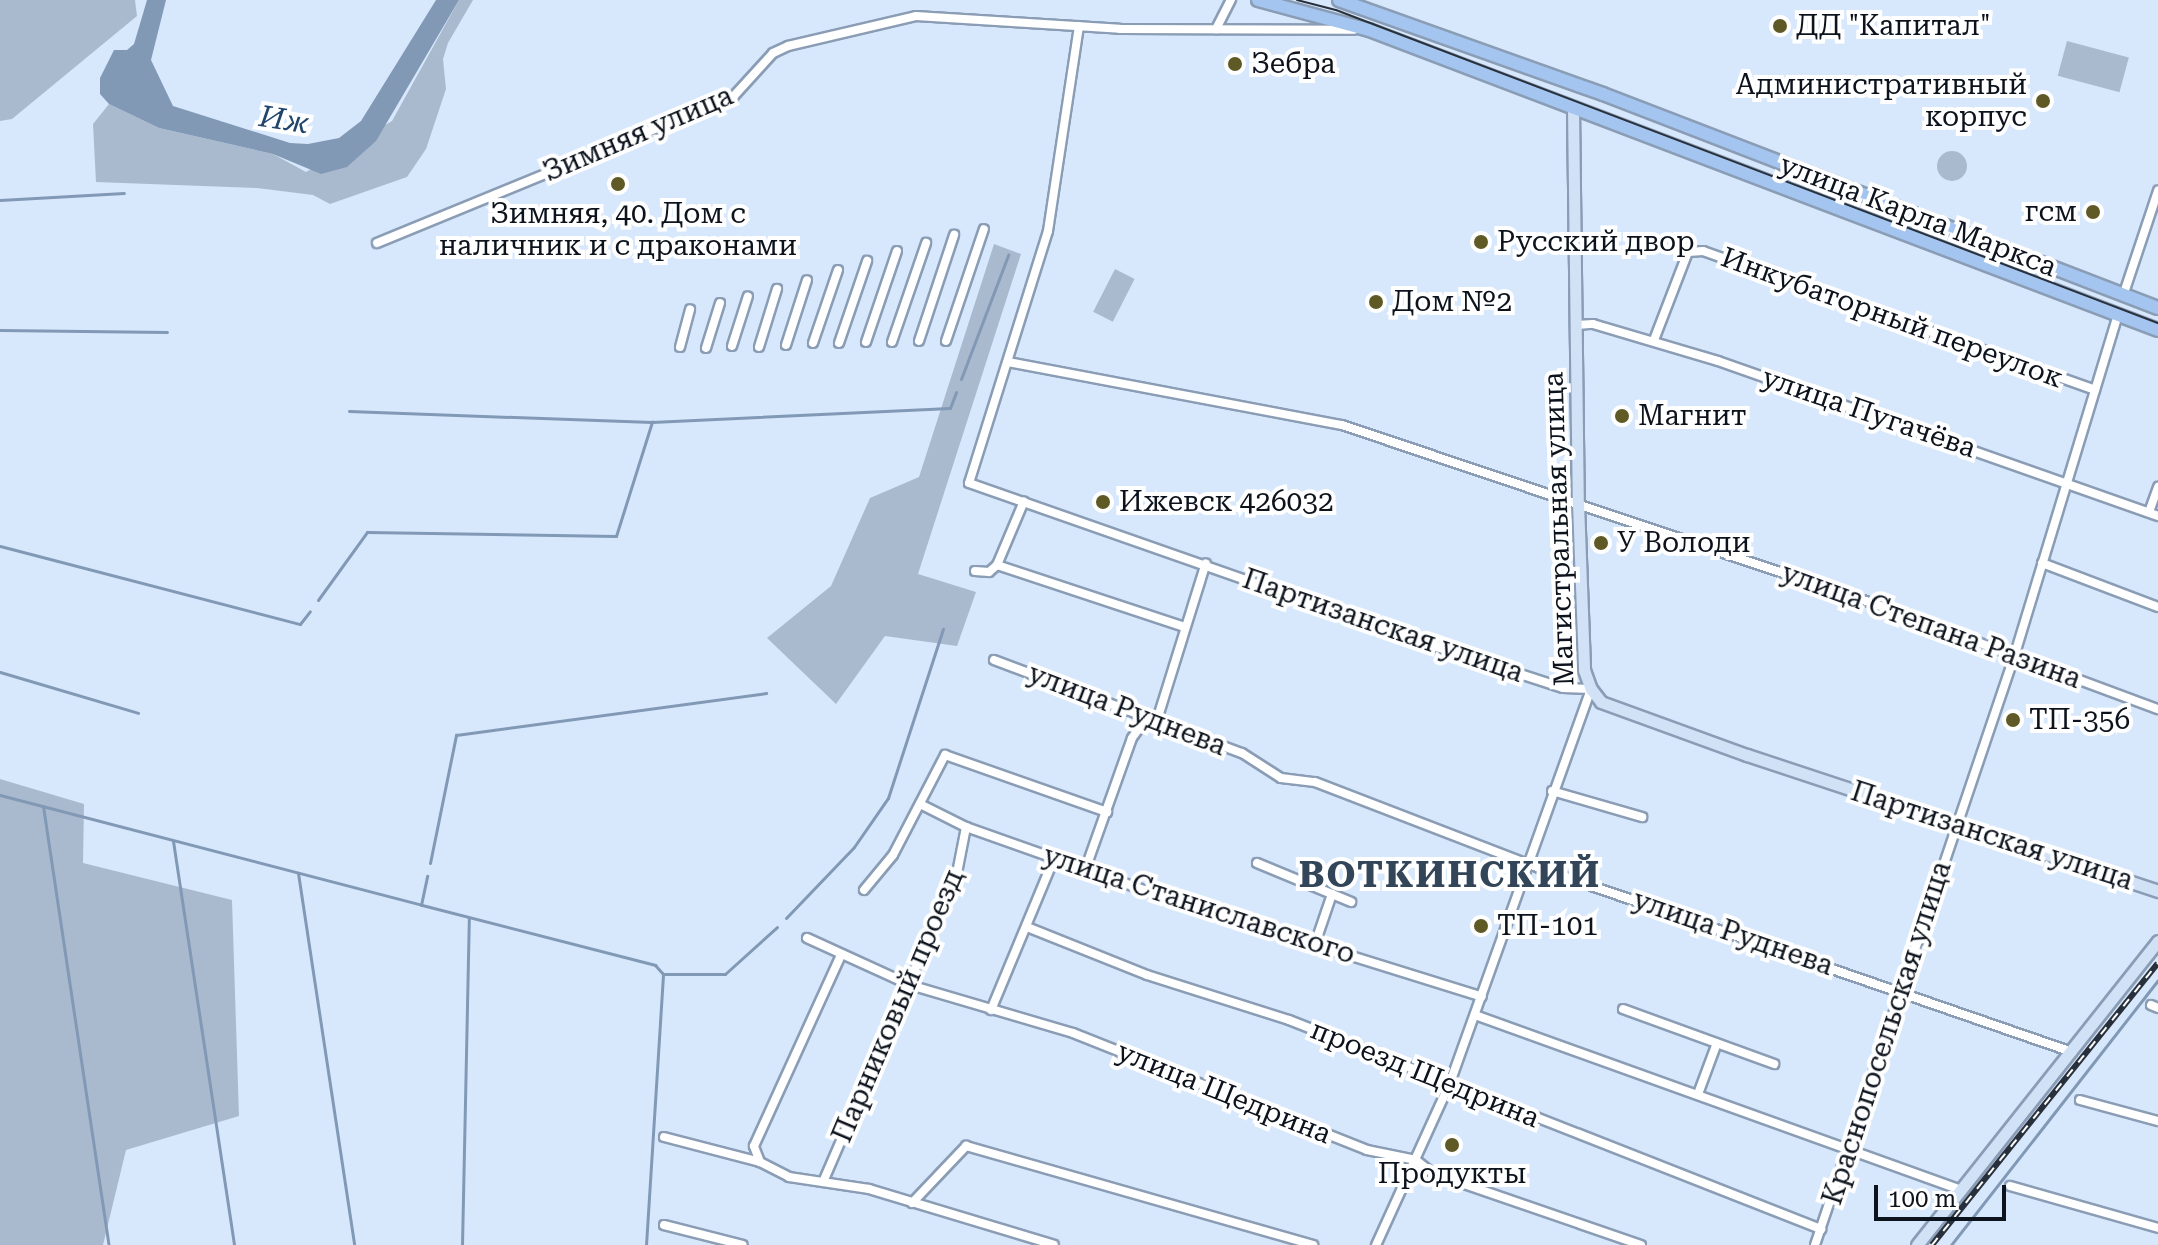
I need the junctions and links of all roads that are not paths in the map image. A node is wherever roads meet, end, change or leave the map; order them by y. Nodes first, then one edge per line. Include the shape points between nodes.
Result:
1 (1231, 0) edge
2 (1258, 0) edge
3 (1339, 0) edge
4 (1079, 26) junction
5 (1216, 29) junction
6 (1369, 30) junction
7 (1573, 86) junction
8 (1573, 107) junction
9 (2158, 191) edge
10 (984, 229) dead end
11 (954, 235) dead end
12 (377, 243) dead end
13 (926, 243) dead end
14 (897, 251) dead end
15 (867, 261) dead end
16 (838, 270) dead end
17 (807, 280) dead end
18 (777, 289) dead end
19 (2124, 293) junction
20 (748, 296) dead end
21 (720, 303) dead end
22 (2157, 307) edge
23 (690, 309) dead end
24 (2117, 318) junction
25 (1577, 325) junction
26 (2158, 330) edge
27 (1654, 340) junction
28 (919, 341) dead end
29 (946, 341) dead end
30 (866, 342) dead end
31 (892, 342) dead end
32 (813, 343) dead end
33 (839, 343) dead end
34 (786, 345) dead end
35 (732, 346) dead end
36 (680, 347) dead end
37 (759, 347) dead end
38 (706, 348) dead end
39 (1008, 362) junction
40 (2095, 390) junction
41 (2066, 483) junction
42 (2158, 487) edge
43 (1024, 501) junction
44 (1578, 503) junction
45 (2154, 514) edge
46 (1206, 563) junction
47 (2042, 563) junction
48 (997, 565) junction
49 (975, 571) dead end
50 (2158, 607) edge
51 (1185, 627) junction
52 (2014, 657) junction
53 (994, 660) dead end
54 (1591, 689) junction
55 (2158, 709) edge
56 (1146, 719) junction
57 (1157, 720) junction
58 (1552, 791) junction
59 (920, 804) junction
60 (1107, 812) junction
61 (1642, 817) dead end
62 (966, 827) junction
63 (1955, 827) junction
64 (1054, 859) junction
65 (1257, 863) dead end
66 (1528, 864) junction
67 (1085, 870) junction
68 (864, 890) dead end
69 (2158, 891) edge
70 (1332, 894) junction
71 (1351, 902) dead end
72 (1027, 927) junction
73 (807, 938) dead end
74 (2158, 941) edge
75 (1315, 944) junction
76 (840, 957) junction
77 (910, 985) junction
78 (1902, 991) junction
79 (1482, 997) junction
80 (1623, 1009) dead end
81 (991, 1010) junction
82 (1475, 1015) junction
83 (1717, 1043) junction
84 (2072, 1052) junction
85 (1774, 1064) dead end
86 (1449, 1085) junction
87 (1698, 1094) junction
88 (2080, 1100) dead end
89 (2158, 1121) edge
90 (664, 1137) dead end
91 (1850, 1149) junction
92 (1416, 1160) junction
93 (760, 1162) junction
94 (823, 1182) junction
95 (2010, 1186) dead end
96 (1961, 1190) junction
97 (912, 1203) junction
98 (664, 1225) dead end
99 (2158, 1228) edge
100 (1821, 1229) junction
101 (743, 1245) edge
102 (1054, 1245) edge
103 (1313, 1245) edge
104 (1376, 1245) edge
105 (1641, 1245) edge
106 (1815, 1245) edge
107 (1917, 1245) edge

1 - 5 street
2 - 6 main road
3 - 7 main road
4 - 5 street, Зимняя улица
4 - 12 street, Зимняя улица via 916,16 788,46 773,53 733,97
4 - 39 street via 1048,231
5 - 6 street, Зимняя улица
6 - 8 main road
7 - 8 main road, Магистральная улица
7 - 19 main road, улица Карла Маркса
8 - 24 main road, улица Карла Маркса
8 - 25 street, Магистральная улица
9 - 19 street
10 - 29 street
11 - 28 street
13 - 31 street
14 - 30 street
15 - 33 street
16 - 32 street
17 - 34 street
18 - 37 street
19 - 22 main road, улица Карла Маркса
19 - 24 main road
20 - 35 street
21 - 38 street
23 - 36 street
24 - 26 main road, улица Карла Маркса
24 - 40 street, Краснопосельская улица
25 - 27 street, улица Пугачёва
25 - 44 street, Магистральная улица
27 - 40 street, Инкубаторный переулок via 1688,252 1703,251
27 - 41 street, улица Пугачёва
39 - 43 street, Партизанская улица via 969,483
39 - 44 street, улица Степана Разина via 1283,410
40 - 41 street, Краснопосельская улица
41 - 45 street, улица Пугачёва
41 - 47 street, Краснопосельская улица
42 - 45 street
43 - 46 street, Партизанская улица
43 - 48 street
44 - 52 street, улица Степана Разина
44 - 54 street, Магистральная улица via 1584,670
46 - 51 street
46 - 54 street, Партизанская улица via 1455,653 1563,688
47 - 50 street
47 - 52 street, Краснопосельская улица
48 - 49 street via 989,572
48 - 51 street
51 - 57 street
52 - 55 street, улица Степана Разина
52 - 63 street, Краснопосельская улица
53 - 56 street, улица Руднева
54 - 58 street, Магистральная улица
54 - 63 street, Партизанская улица via 1601,702
56 - 57 street, улица Руднева
56 - 60 street via 1132,738
57 - 66 street, улица Руднева via 1242,753 1281,778 1315,782
58 - 61 street
58 - 66 street, Магистральная улица
59 - 60 street via 945,755
59 - 62 street, улица Станиславского
59 - 68 street via 893,855
60 - 67 street
62 - 64 street, улица Станиславского
62 - 77 street, Парниковый проезд via 957,873
63 - 69 street, Партизанская улица
63 - 78 street, Краснопосельская улица
64 - 67 street, улица Станиславского
64 - 72 street
65 - 70 street
66 - 78 street, улица Руднева
66 - 79 street, Магистральная улица
67 - 75 street, улица Станиславского
70 - 71 street
70 - 75 street
72 - 81 street
72 - 86 street, проезд Щедрина via 1147,975 1289,1020
73 - 76 street, улица Щедрина
74 - 84 street
75 - 79 street, улица Станиславского
76 - 77 street, улица Щедрина
76 - 93 street via 754,1146
77 - 81 street, улица Щедрина
77 - 94 street, Парниковый проезд
78 - 84 street, улица Руднева
78 - 91 street, Краснопосельская улица
79 - 82 street, Магистральная улица
80 - 83 street
81 - 92 street, улица Щедрина via 1073,1033 1367,1150
82 - 86 street, Магистральная улица
82 - 87 street
83 - 85 street
83 - 87 street
84 - 96 street
86 - 92 street, Магистральная улица
86 - 100 street, проезд Щедрина
87 - 91 street
88 - 89 street
90 - 93 street
91 - 96 street
91 - 100 street, Краснопосельская улица
92 - 104 street, Магистральная улица
92 - 105 street, улица Щедрина via 1432,1173
93 - 94 street via 789,1177
94 - 97 street
95 - 99 street
96 - 107 street
97 - 102 street
97 - 103 street via 966,1146
98 - 101 street
100 - 106 street, Краснопосельская улица

